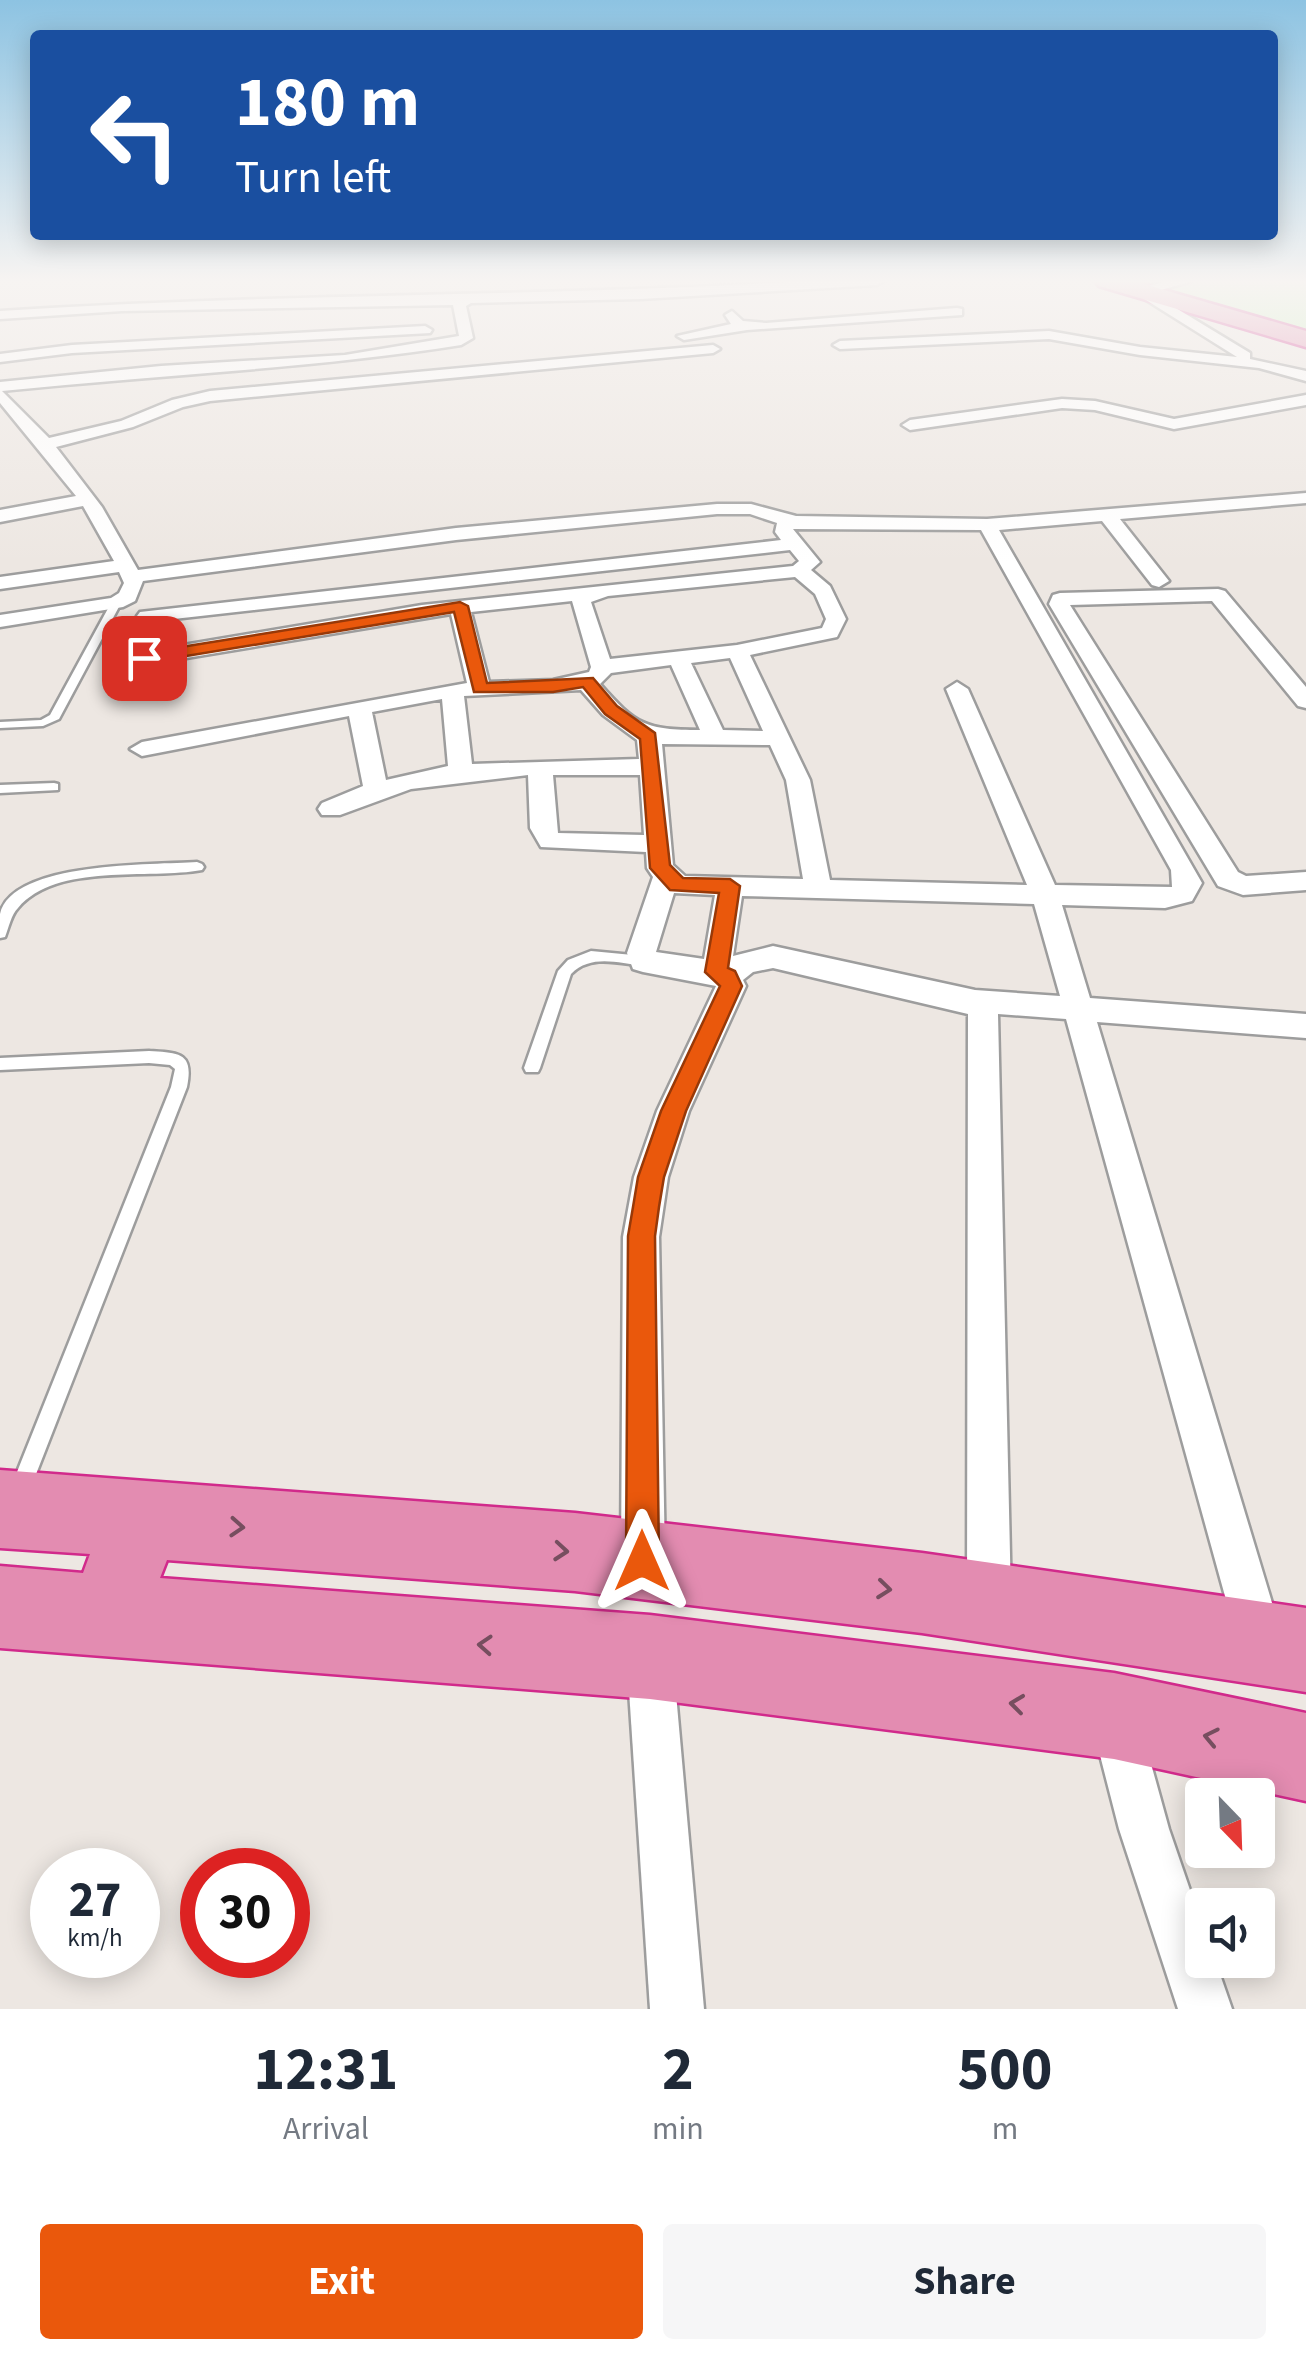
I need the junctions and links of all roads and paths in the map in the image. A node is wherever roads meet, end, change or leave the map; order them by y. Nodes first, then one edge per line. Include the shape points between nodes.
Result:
1 (222, 375) edge
2 (274, 375) edge
3 (388, 375) edge
4 (276, 389) junction
5 (0, 394) edge
6 (132, 396) junction
7 (1306, 400) edge
8 (910, 425) dead end
9 (32, 436) junction
10 (1298, 499) edge
11 (86, 500) junction
12 (1306, 515) edge
13 (0, 516) edge
14 (1109, 517) junction
15 (987, 526) junction
16 (796, 533) junction
17 (130, 571) junction
18 (798, 572) junction
19 (1159, 581) dead end
20 (0, 583) edge
21 (596, 592) junction
22 (116, 603) junction
23 (460, 606) junction
24 (147, 616) dead end
25 (0, 621) edge
26 (737, 652) junction
27 (144, 658) dead end
28 (679, 660) junction
29 (595, 674) junction
30 (480, 688) junction
31 (957, 689) dead end
32 (452, 690) junction
33 (1306, 701) edge
34 (359, 706) junction
35 (0, 725) edge
36 (714, 736) junction
37 (649, 737) junction
38 (779, 738) junction
39 (142, 749) dead end
40 (652, 767) junction
41 (540, 768) junction
42 (461, 771) junction
43 (54, 788) dead end
44 (376, 788) junction
45 (0, 789) edge
46 (331, 810) dead end
47 (662, 860) junction
48 (196, 867) dead end
49 (1306, 881) edge
50 (730, 886) junction
51 (818, 888) junction
52 (1046, 897) junction
53 (6, 906) edge
54 (0, 932) edge
55 (643, 961) junction
56 (722, 975) junction
57 (975, 1002) junction
58 (1078, 1008) junction
59 (1306, 1026) edge
60 (0, 1064) edge
61 (532, 1068) dead end
62 (6, 1509) edge
63 (143, 1520) junction
64 (642, 1561) junction
65 (989, 1603) junction
66 (0, 1607) edge
67 (106, 1615) junction
68 (1283, 1647) edge
69 (650, 1657) junction
70 (1114, 1716) junction
71 (1306, 1757) edge
72 (676, 2009) edge
73 (1205, 2009) edge

1 - 6 street
2 - 4 street
3 - 4 street
4 - 6 street via 190,400
5 - 6 street
5 - 9 street
6 - 9 street
7 - 8 street via 1174,424 1071,404
9 - 11 street
10 - 12 street
10 - 14 street
11 - 13 street
11 - 17 street via 112,532
14 - 15 street
14 - 19 street
15 - 16 street
15 - 52 street via 1188,883 1182,894 1165,898
16 - 17 street via 751,509 717,509
16 - 18 street via 810,562
16 - 24 street
17 - 20 street
17 - 22 street via 133,590
18 - 21 street
18 - 26 street via 825,591 836,626 821,636
21 - 23 street
21 - 29 street via 582,602
22 - 25 street
22 - 35 lane via 55,717
23 - 27 street
23 - 30 street
26 - 28 street
26 - 38 street
28 - 29 street
28 - 36 street
29 - 30 street via 553,687
29 - 37 street via 611,710
30 - 32 street
31 - 52 street
32 - 34 street
32 - 42 street
33 - 49 street via 1218,595 1060,599 1228,879 1243,886
34 - 39 street
34 - 44 street
36 - 37 street
36 - 38 street
37 - 40 street
38 - 51 street via 798,780
40 - 41 street
40 - 47 street
41 - 42 street
41 - 47 street via 542,828 550,841
42 - 44 street
43 - 45 lane
44 - 46 street
47 - 50 street via 678,885
47 - 55 street
48 - 53 lane via 54,879
50 - 51 street
50 - 56 street
51 - 52 street
52 - 58 street
53 - 54 lane
55 - 56 street
55 - 61 lane via 574,960
56 - 57 street via 772,957
56 - 64 street via 731,986 673,1111 651,1177 642,1236
57 - 58 street
57 - 65 street via 984,1025
58 - 59 street
58 - 68 street
60 - 62 lane via 150,1056 174,1058 183,1067
62 - 63 highway
63 -> 64 highway
63 - 67 highway
64 -> 65 highway
65 - 68 highway
66 - 67 highway
69 -> 67 highway
70 -> 69 highway
69 - 72 street
71 -> 70 highway
70 - 73 street

